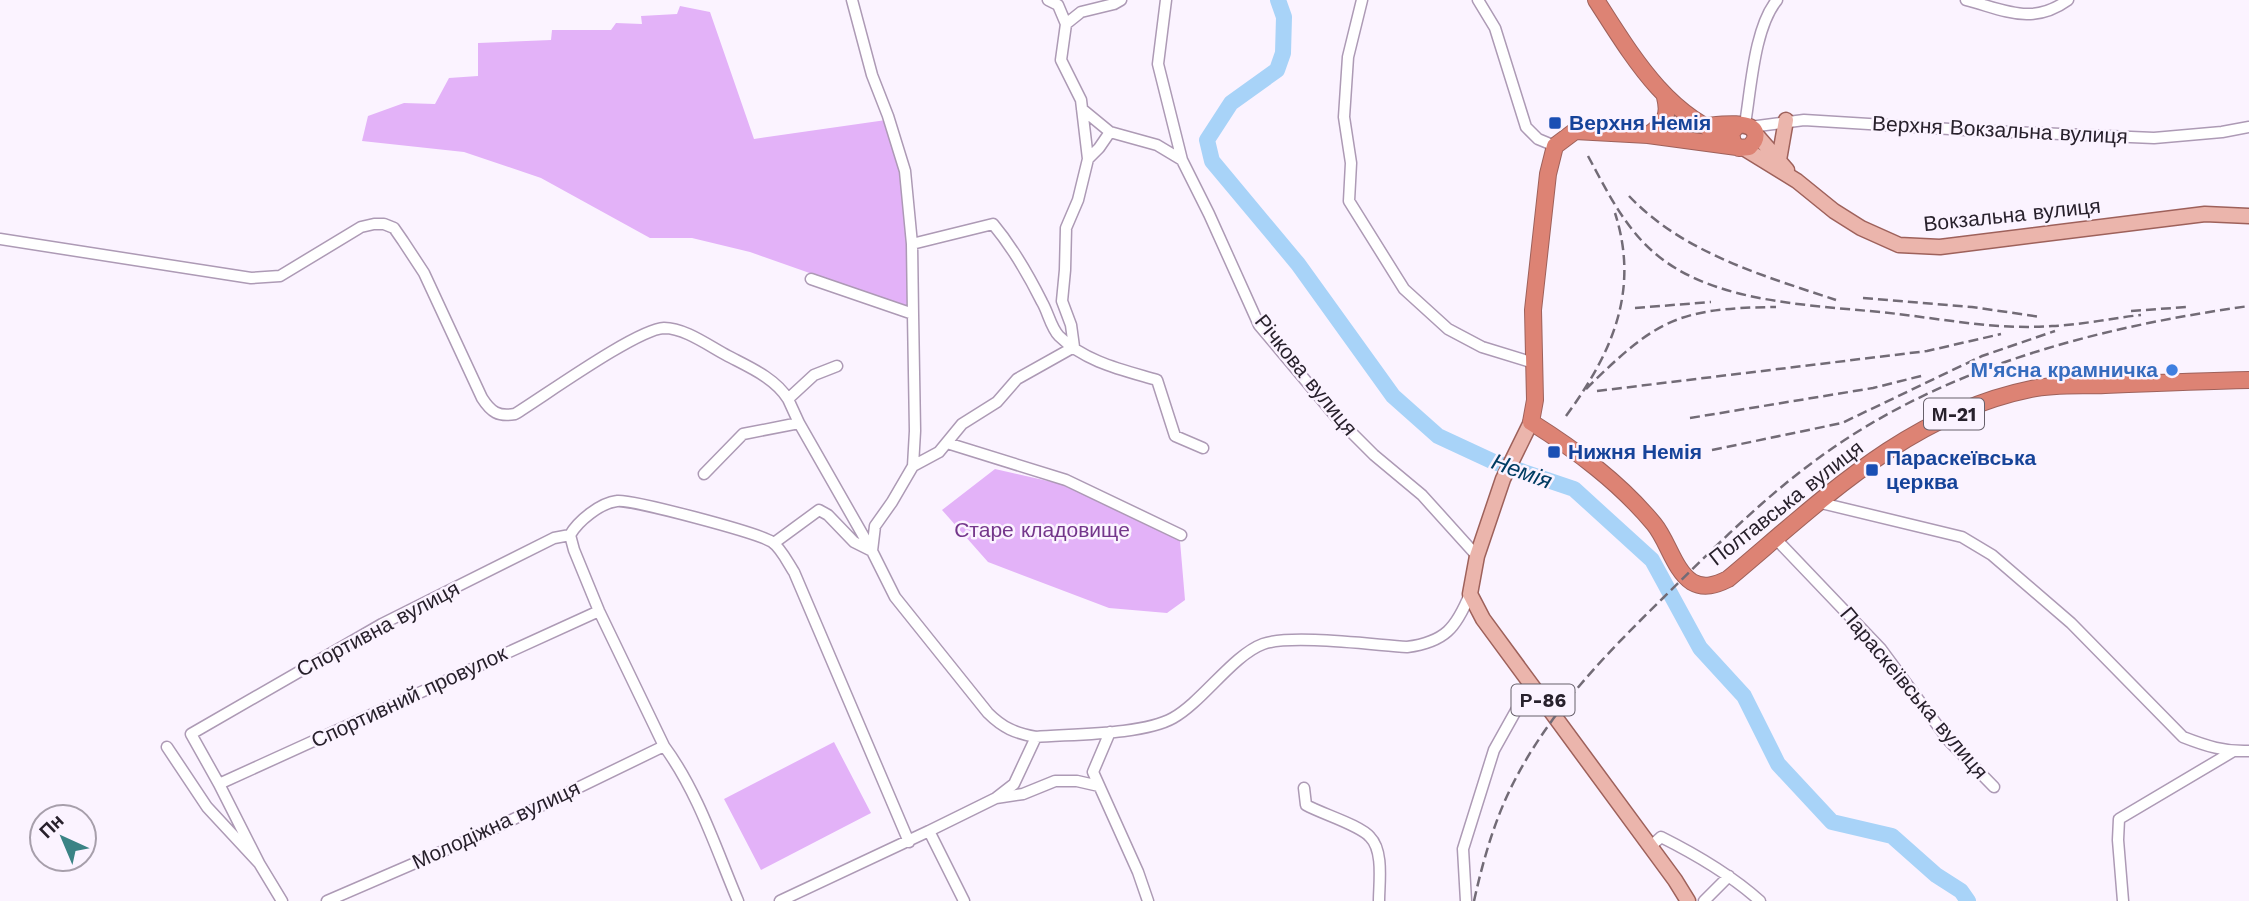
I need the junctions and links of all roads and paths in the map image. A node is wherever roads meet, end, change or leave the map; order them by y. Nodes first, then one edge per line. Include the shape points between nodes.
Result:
1 (852, 0) edge
2 (1048, 0) edge
3 (1121, 0) edge
4 (1166, 0) edge
5 (1362, 0) edge
6 (1478, 0) edge
7 (1596, 0) edge
8 (1777, 0) edge
9 (1966, 0) edge
10 (2068, 0) edge
11 (1066, 24) junction
12 (1665, 97) junction
13 (1082, 109) junction
14 (1786, 120) junction
15 (2249, 127) edge
16 (1110, 132) junction
17 (1739, 134) junction
18 (1648, 135) junction
19 (1555, 146) junction
20 (1088, 159) junction
21 (1182, 160) junction
22 (1779, 160) junction
23 (1797, 181) junction
24 (2249, 216) edge
25 (0, 239) edge
26 (912, 244) junction
27 (811, 279) dead end
28 (913, 314) junction
29 (1074, 347) junction
30 (1534, 363) junction
31 (837, 366) dead end
32 (2249, 380) edge
33 (788, 400) junction
34 (1531, 422) junction
35 (799, 423) junction
36 (947, 443) junction
37 (1203, 448) dead end
38 (913, 466) junction
39 (704, 474) dead end
40 (1817, 502) junction
41 (570, 535) junction
42 (1181, 535) dead end
43 (1775, 538) junction
44 (775, 543) junction
45 (872, 551) junction
46 (1476, 556) junction
47 (1470, 594) junction
48 (599, 611) junction
49 (1536, 691) junction
50 (1110, 732) junction
51 (1036, 737) junction
52 (664, 746) junction
53 (167, 747) dead end
54 (2249, 751) edge
55 (2232, 752) junction
56 (219, 784) junction
57 (1099, 786) junction
58 (1994, 786) dead end
59 (1304, 788) dead end
60 (996, 798) junction
61 (929, 831) junction
62 (909, 842) junction
63 (1651, 846) junction
64 (259, 863) junction
65 (1729, 876) junction
66 (282, 901) edge
67 (327, 901) edge
68 (738, 901) edge
69 (780, 901) edge
70 (964, 901) edge
71 (1148, 901) edge
72 (1379, 901) edge
73 (1465, 901) edge
74 (1688, 901) edge
75 (1704, 901) edge
76 (1760, 901) edge
77 (2123, 901) edge

1 - 26 street via 905,171
2 - 11 street via 1058,5
3 - 11 street via 1081,12
4 - 21 street, Річкова вулиця via 1158,64
5 - 30 street via 1348,57 1344,117 1349,201 1404,289 1448,329 1482,347
6 - 19 street via 1495,28 1526,127
7 - 12 highway
8 - 17 street via 1762,33
9 - 10 street via 2032,16
11 - 13 street via 1061,60
12 - 17 highway via 1706,126
12 - 18 highway via 1667,117
13 - 16 street
13 - 20 street
14 - 15 street, Верхня Вокзальна вулиця via 2154,138
14 - 17 street, Верхня Вокзальна вулиця
14 - 22 main road
16 - 20 street
16 - 21 street via 1157,145
17 - 18 highway, Вокзальна вулиця via 1700,143
17 - 22 main road, Вокзальна вулиця
17 - 23 main road, Вокзальна вулиця
18 - 19 highway, Вокзальна вулиця via 1575,131
19 - 30 highway via 1536,275
20 - 29 street via 1066,228 1062,301
21 - 46 street, Річкова вулиця via 1259,325 1337,418 1422,495
22 - 23 main road, Вокзальна вулиця
23 - 24 main road, Вокзальна вулиця via 1861,228 1899,245 1940,247 2205,214
25 - 33 street via 267,278 279,276 361,227 384,224 394,228 424,272 482,398 494,413 515,414 636,337 663,328 681,331 755,370
26 - 28 street
26 - 29 street via 993,224 1030,279 1057,334
27 - 28 street
28 - 38 street
29 - 36 street via 1017,379 997,402 962,424
29 - 37 street via 1085,356 1157,380 1175,436
30 - 34 highway
31 - 33 street via 814,375
32 - 40 highway, Полтавська вулиця / М-21 via 2033,389 1975,404 1891,447
33 - 35 street
34 - 43 highway, Полтавська вулиця / М-21 via 1577,451 1629,497 1655,525 1694,583 1719,584
34 - 46 main road via 1503,480
35 - 39 street via 743,434
35 - 45 street
36 - 38 street
36 - 42 street via 1066,480
38 - 45 street via 875,526
40 - 43 highway, Полтавська вулиця / М-21
40 - 55 street via 1962,537 1992,555 2071,623 2183,737
41 - 44 street, Спортивна вулиця via 597,510 617,501
41 - 48 street
41 - 56 street, Спортивна вулиця via 554,538 382,624 191,734
43 - 58 street, Параскеївська вулиця via 1881,649 1949,741
44 - 45 street via 819,510 854,542
44 - 62 street via 794,572
45 - 51 street via 895,597 988,713 1000,726
46 - 47 main road
47 - 49 main road, Р-86
47 - 50 street via 1443,638 1425,645 1267,642 1174,718
48 - 52 street
48 - 56 street, Спортивний провулок
49 - 63 main road, Р-86
49 - 73 street via 1518,707 1494,751 1463,849
50 - 51 street
50 - 57 street via 1093,772
51 - 60 street via 1014,785
52 - 67 street, Молодіжна вулиця via 486,832
52 - 68 street via 692,792
53 - 64 street via 207,807
54 - 55 street
55 - 77 street via 2119,819
56 - 64 street
57 - 60 street via 1055,781 1023,794
57 - 71 street
59 - 72 street via 1306,805 1371,837 1379,864
60 - 61 street
61 - 62 street
61 - 70 street
62 - 69 street
63 - 65 street via 1661,837
63 - 74 main road, Р-86
64 - 66 street
65 - 75 street
65 - 76 street

